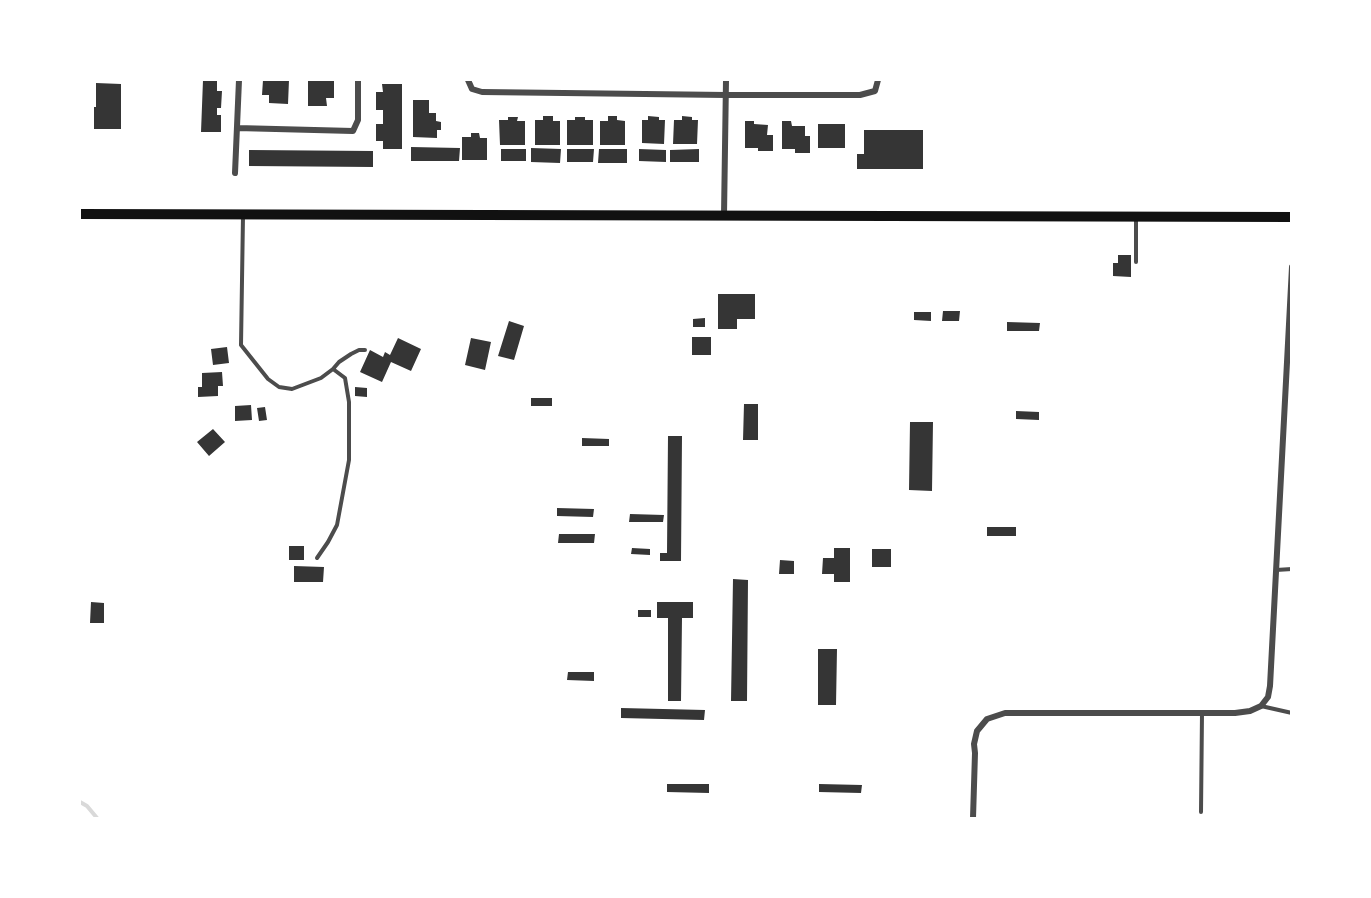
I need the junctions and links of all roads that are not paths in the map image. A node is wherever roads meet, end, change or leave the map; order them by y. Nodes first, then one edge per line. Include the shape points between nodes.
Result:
1 (239, 80) edge
2 (358, 80) edge
3 (468, 80) edge
4 (726, 80) edge
5 (878, 80) edge
6 (726, 95) junction
7 (237, 129) junction
8 (235, 172) dead end
9 (80, 214) edge
10 (243, 215) junction
11 (724, 215) junction
12 (1136, 217) junction
13 (1292, 217) edge
14 (1136, 262) dead end
15 (1292, 267) edge
16 (365, 350) dead end
17 (333, 369) junction
18 (317, 558) dead end
19 (1292, 569) edge
20 (1275, 570) junction
21 (1261, 706) junction
22 (1202, 713) junction
23 (1292, 713) edge
24 (1201, 812) dead end
25 (973, 819) edge

1 - 7 street
2 - 7 street via 358,120 353,131
3 - 6 street via 472,89 482,92
4 - 6 street
5 - 6 street via 875,91 860,95
6 - 11 street
7 - 8 street
9 - 10 main road
10 - 11 main road
10 - 17 lane via 241,345 279,387 292,389
11 - 12 main road
12 - 13 main road
12 - 14 lane
15 - 20 street
16 - 17 lane via 351,354
17 - 18 lane via 345,378 349,460 336,525
19 - 20 lane
20 - 21 street via 1270,686
21 - 22 street via 1235,714
21 - 23 lane
22 - 24 lane
22 - 25 street via 1005,713 987,719 977,731 974,744

